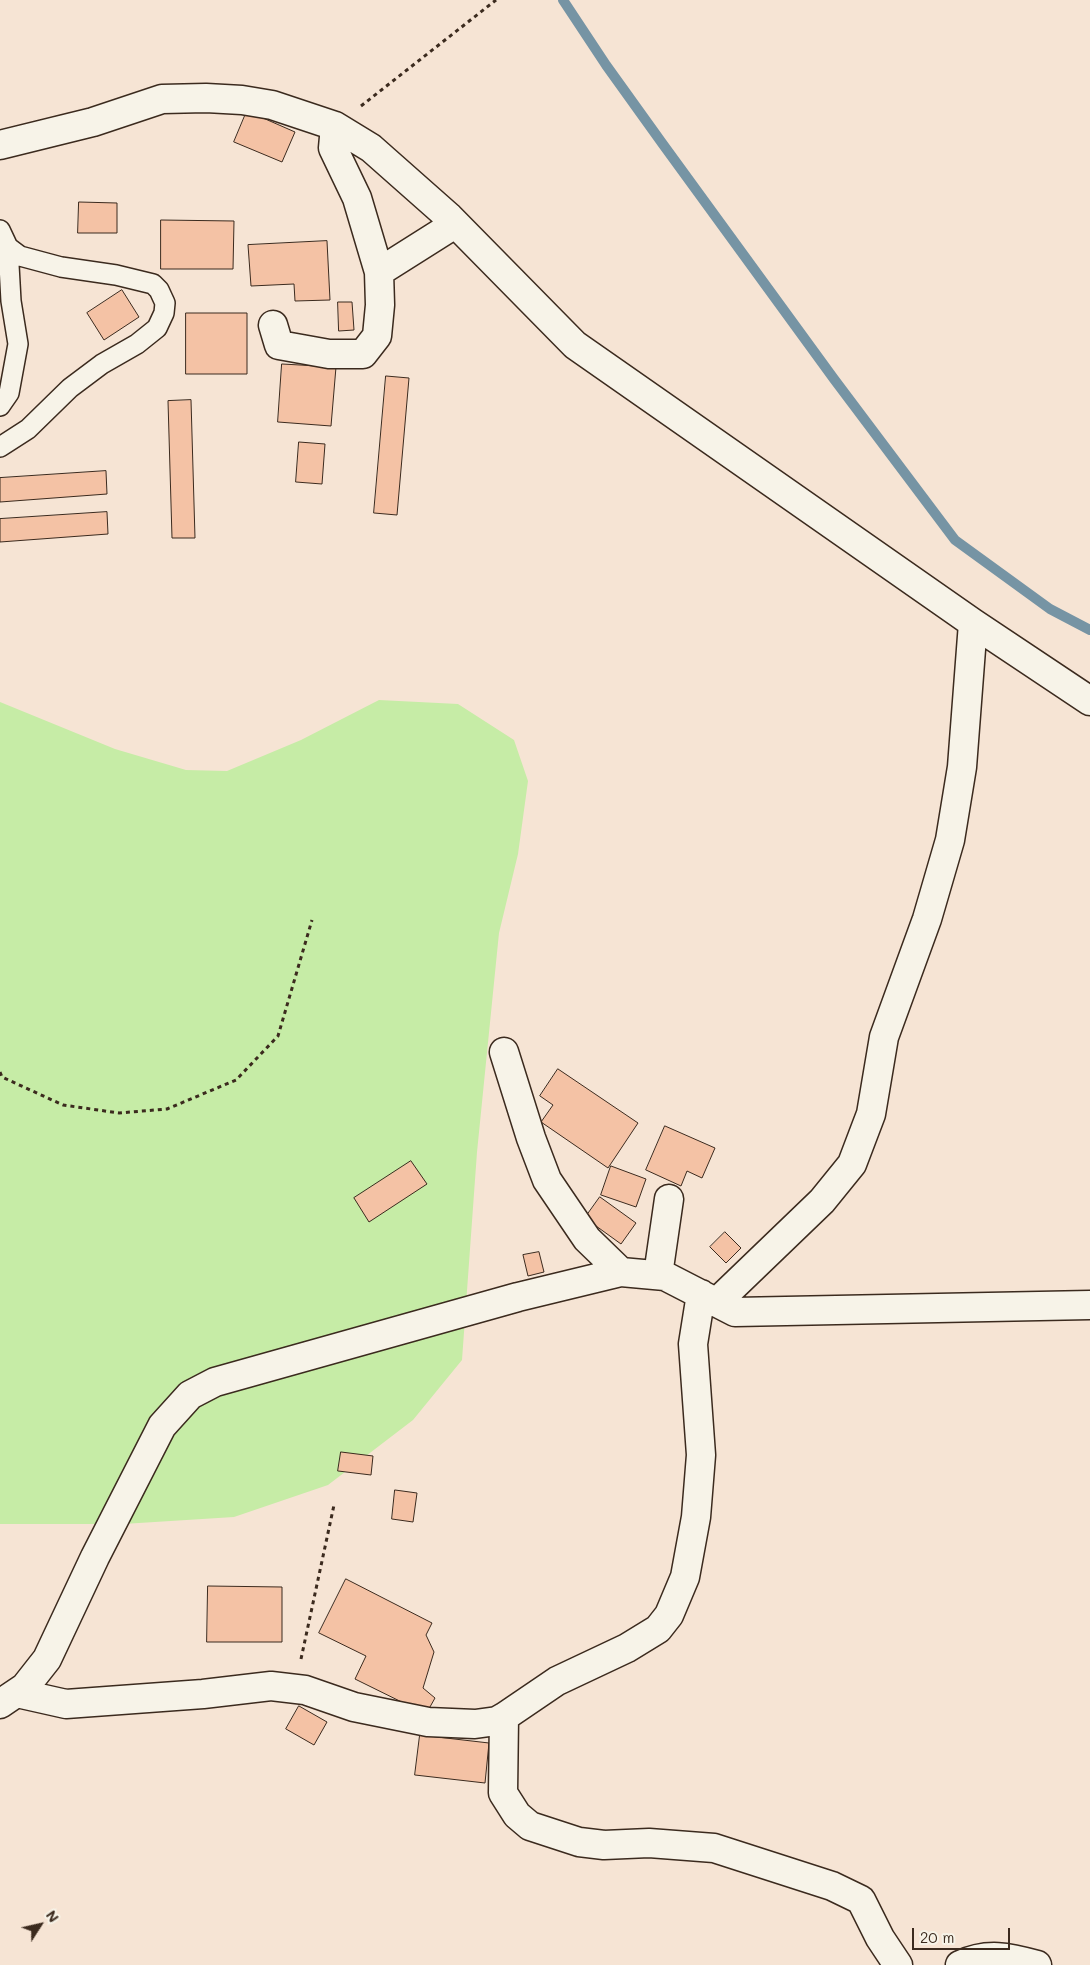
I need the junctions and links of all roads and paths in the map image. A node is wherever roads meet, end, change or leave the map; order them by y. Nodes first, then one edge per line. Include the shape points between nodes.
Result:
1 (496, 0) edge
2 (335, 126) junction
3 (0, 145) edge
4 (455, 224) junction
5 (4, 239) edge
6 (379, 272) junction
7 (272, 325) dead end
8 (0, 406) edge
9 (0, 447) edge
10 (974, 623) junction
11 (1090, 702) edge
12 (312, 920) dead end
13 (504, 1052) dead end
14 (0, 1072) edge
15 (669, 1199) dead end
16 (620, 1272) junction
17 (658, 1275) junction
18 (709, 1298) junction
19 (1090, 1305) edge
20 (334, 1505) dead end
21 (295, 1689) junction
22 (9, 1699) edge
23 (504, 1717) junction
24 (898, 1965) edge
25 (960, 1965) edge
26 (1036, 1965) edge

1 - 2 path
2 - 3 street via 242,100 162,99 93,122
2 - 4 street via 371,148
2 - 6 street via 333,148 357,198
4 - 6 street
4 - 10 street via 575,345
5 - 8 lane via 18,344 9,393
5 - 9 lane via 20,256 153,284 165,303 157,328 70,388 28,430
6 - 7 street via 377,336 363,354 329,354 279,345
10 - 11 street
10 - 18 street via 962,767 950,840 927,919 884,1037 871,1114 856,1155 822,1201
12 - 14 path via 278,1036 236,1080 167,1109 119,1113 63,1105 2,1077
13 - 16 street via 547,1180 587,1239
15 - 17 street
16 - 17 street
16 - 22 street via 518,1297 214,1382 190,1395 162,1426 47,1658 25,1687
17 - 18 street
18 - 19 street via 735,1312
18 - 23 street via 693,1344 701,1455 696,1517 685,1577 669,1615 658,1629 627,1648 557,1681
20 - 21 path
21 - 22 street via 271,1686 66,1704
21 - 23 street via 354,1707 428,1722 474,1724
23 - 24 street via 503,1793 517,1815 530,1826 579,1842 604,1845 649,1843 714,1848 832,1886 861,1900
25 - 26 street via 973,1959 1007,1956

